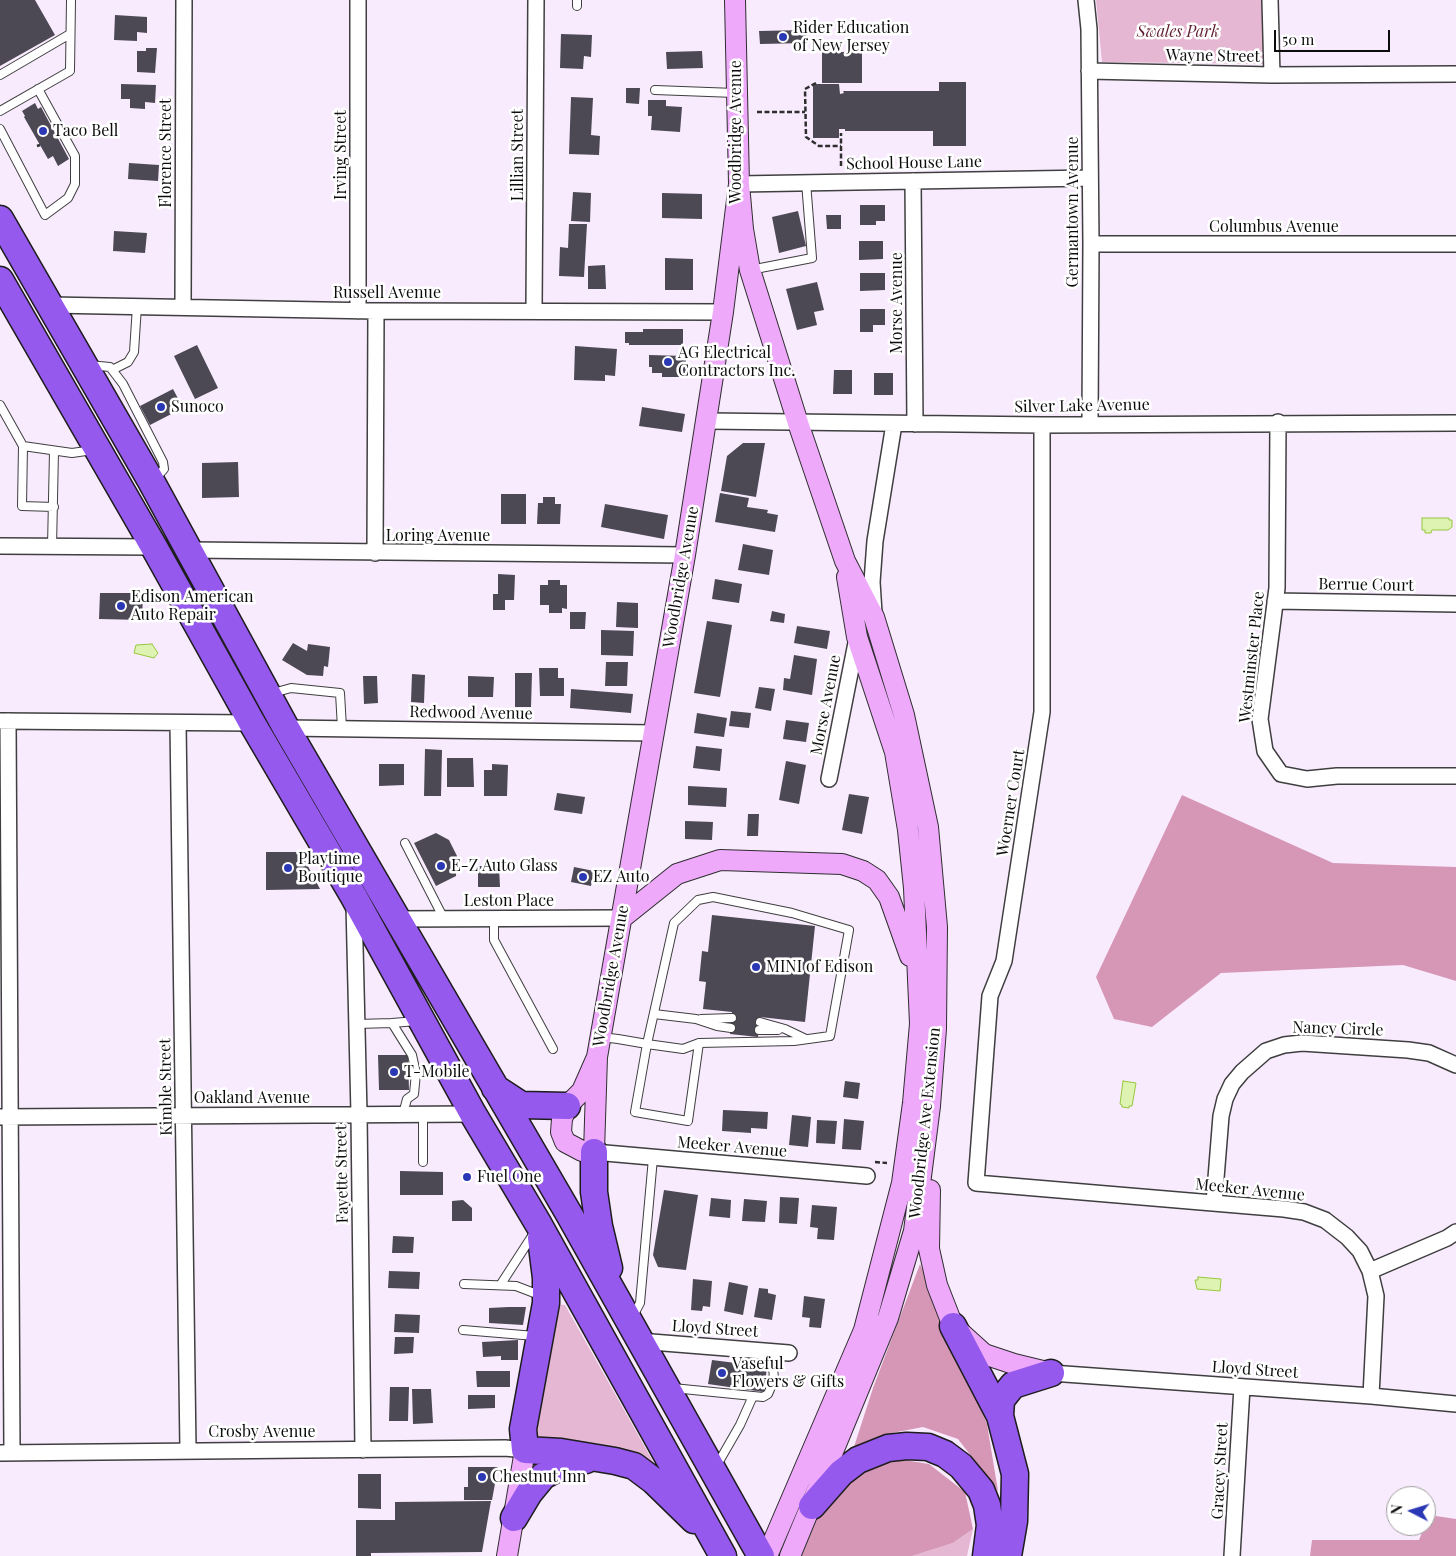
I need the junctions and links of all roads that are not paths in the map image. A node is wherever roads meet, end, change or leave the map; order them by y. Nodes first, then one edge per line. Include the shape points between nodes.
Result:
1 (70, 0) edge
2 (184, 0) edge
3 (358, 0) edge
4 (536, 0) edge
5 (735, 0) edge
6 (1086, 0) edge
7 (1270, 0) edge
8 (70, 34) junction
9 (1089, 71) junction
10 (1456, 74) edge
11 (0, 75) edge
12 (1272, 75) junction
13 (38, 89) junction
14 (655, 90) dead end
15 (737, 93) junction
16 (0, 111) edge
17 (0, 129) edge
18 (1090, 178) junction
19 (913, 181) junction
20 (806, 182) junction
21 (739, 184) junction
22 (0, 219) edge
23 (1091, 244) junction
24 (1456, 244) edge
25 (750, 270) junction
26 (3, 291) edge
27 (50, 305) junction
28 (137, 306) junction
29 (182, 306) junction
30 (534, 310) junction
31 (358, 311) junction
32 (376, 311) junction
33 (723, 312) junction
34 (85, 366) junction
35 (114, 370) junction
36 (0, 405) edge
37 (708, 421) junction
38 (1278, 422) junction
39 (798, 423) junction
40 (1090, 423) junction
41 (1456, 423) edge
42 (894, 424) junction
43 (915, 424) junction
44 (1042, 425) junction
45 (23, 446) junction
46 (99, 450) junction
47 (54, 451) junction
48 (152, 481) junction
49 (54, 507) junction
50 (0, 546) edge
51 (52, 547) junction
52 (154, 547) junction
53 (190, 550) junction
54 (375, 552) junction
55 (685, 555) junction
56 (845, 561) junction
57 (1275, 601) junction
58 (1456, 604) edge
59 (874, 617) junction
60 (857, 637) junction
61 (268, 694) junction
62 (4, 721) edge
63 (178, 723) junction
64 (252, 723) junction
65 (286, 728) junction
66 (342, 728) junction
67 (654, 733) junction
68 (1456, 776) edge
69 (829, 779) dead end
70 (404, 842) dead end
71 (354, 897) junction
72 (622, 918) junction
73 (396, 919) junction
74 (444, 919) junction
75 (494, 919) junction
76 (654, 1014) junction
77 (732, 1018) dead end
78 (696, 1019) junction
79 (423, 1020) junction
80 (392, 1023) junction
81 (357, 1024) junction
82 (920, 1024) junction
83 (759, 1026) dead end
84 (731, 1028) dead end
85 (601, 1037) junction
86 (806, 1039) junction
87 (698, 1043) junction
88 (647, 1044) junction
89 (553, 1049) dead end
90 (597, 1057) junction
91 (1456, 1065) edge
92 (495, 1088) junction
93 (567, 1106) junction
94 (930, 1106) junction
95 (359, 1114) junction
96 (403, 1114) junction
97 (423, 1114) junction
98 (473, 1114) junction
99 (184, 1115) junction
100 (6, 1117) edge
101 (594, 1152) junction
102 (653, 1158) junction
103 (422, 1162) dead end
104 (867, 1176) dead end
105 (976, 1183) joint
106 (1214, 1203) junction
107 (539, 1225) junction
108 (1456, 1232) edge
109 (1370, 1271) junction
110 (464, 1284) dead end
111 (501, 1284) junction
112 (546, 1298) junction
113 (616, 1301) junction
114 (954, 1326) junction
115 (462, 1330) dead end
116 (634, 1332) junction
117 (539, 1337) junction
118 (772, 1351) junction
119 (789, 1352) dead end
120 (1051, 1372) junction
121 (665, 1387) junction
122 (1242, 1387) junction
123 (753, 1396) junction
124 (1371, 1396) junction
125 (1456, 1404) edge
126 (1000, 1416) junction
127 (188, 1450) junction
128 (363, 1450) junction
129 (524, 1450) junction
130 (6, 1453) edge
131 (591, 1459) junction
132 (713, 1471) junction
133 (812, 1506) junction
134 (514, 1518) junction
135 (718, 1548) edge
136 (791, 1554) edge
137 (507, 1556) edge
138 (761, 1556) edge
139 (767, 1556) edge
140 (986, 1556) edge
141 (1008, 1556) edge
142 (1232, 1556) edge

1 - 8 lane
2 - 29 street, Florence Street
3 - 31 street, Irving Street
4 - 30 street, Lillian Street
5 - 15 main road, Woodbridge Avenue
6 - 9 street, Germantown Avenue
7 - 12 street
8 - 11 lane
8 - 13 lane via 70,71
9 - 12 street, Wayne Street
9 - 18 street, Germantown Avenue
10 - 12 street, Wayne Street
13 - 16 lane
13 - 17 lane via 75,156 74,184 68,198 45,215
14 - 15 lane
15 - 21 main road, Woodbridge Avenue
18 - 19 street, School House Lane
18 - 23 street, Germantown Avenue
19 - 20 street, School House Lane
19 - 43 street, Morse Avenue
20 - 21 street, School House Lane
20 - 25 lane via 812,258
21 - 25 main road, Woodbridge Ave Extension
21 - 33 main road, Woodbridge Avenue
22 - 27 highway
23 - 24 street, Columbus Avenue
23 - 40 street, Germantown Avenue
25 - 39 main road, Woodbridge Ave Extension
26 - 46 highway
27 - 28 street, Russell Avenue
27 - 34 highway
28 - 29 street, Russell Avenue
28 - 35 lane via 134,352 128,362
29 - 31 street, Russell Avenue
30 - 32 street, Russell Avenue
30 - 33 street, Russell Avenue
31 - 32 street, Russell Avenue
32 - 54 street
33 - 37 main road, Woodbridge Avenue
34 - 35 lane via 104,365
34 - 48 highway
35 - 48 lane via 164,462 164,469
36 - 45 lane
37 - 39 street, Silver Lake Avenue
37 - 55 main road, Woodbridge Avenue
38 - 40 street, Silver Lake Avenue
38 - 41 street, Silver Lake Avenue
38 - 57 street, Westminster Place
39 - 42 street, Silver Lake Avenue
39 - 56 main road, Woodbridge Ave Extension
40 - 44 street, Silver Lake Avenue
42 - 43 street, Silver Lake Avenue
42 - 59 street via 875,541
43 - 44 street, Silver Lake Avenue
44 - 105 street, Woerner Court via 1042,712 1004,961 990,996
45 - 47 lane
45 - 49 lane via 22,506
46 - 47 lane
46 - 52 highway
47 - 49 lane
48 - 53 highway
49 - 51 lane
50 - 51 street
51 - 52 street
52 - 64 highway
53 - 54 street, Loring Avenue
53 - 61 highway
54 - 55 street, Loring Avenue
55 - 67 main road, Woodbridge Avenue
56 - 59 main road, Woodbridge Ave Extension
56 - 60 main road, Woodbridge Ave Extension
57 - 58 street, Berrue Court
57 - 68 street, Westminster Place via 1260,719 1265,751 1281,774 1308,778
59 - 94 main road, Woodbridge Ave Extension via 904,715 928,827 937,927 936,1029
60 - 69 street, Morse Avenue
60 - 82 main road, Woodbridge Ave Extension via 894,752 908,830
61 - 65 highway
61 - 66 lane via 291,688 340,693
62 - 63 street
62 - 100 street
63 - 64 street
63 - 99 street, Kimble Street
64 - 71 highway
65 - 66 street, Redwood Avenue
65 - 73 highway
66 - 67 street, Redwood Avenue
67 - 72 main road, Woodbridge Avenue
70 - 74 lane
71 - 79 highway
71 - 81 street, Fayette Street
72 - 75 street, Leston Place
72 - 82 main road via 677,874 720,860 842,864 856,868 877,880 889,897 910,958
72 - 85 main road, Woodbridge Avenue
73 - 74 street, Leston Place
73 - 92 highway
74 - 75 street, Leston Place
75 - 89 lane via 494,940
76 - 78 lane
76 - 86 lane via 674,923 698,900 713,897 792,913 849,930 830,1036
76 - 88 lane
77 - 78 lane
78 - 84 lane
79 - 80 lane
79 - 98 highway
80 - 81 lane
80 - 96 lane via 412,1055 416,1073 414,1094 407,1099
81 - 95 street, Fayette Street
82 - 139 main road, Woodbridge Ave Extension via 902,1183 884,1261 864,1330
83 - 86 lane via 785,1029
85 - 88 lane
85 - 90 main road, Woodbridge Avenue
86 - 87 lane
87 - 88 lane via 682,1049
87 - 88 lane via 688,1121 636,1112
90 - 93 main road via 582,1090
90 - 101 main road, Woodbridge Avenue
91 - 106 street, Nancy Circle via 1429,1053 1408,1050 1302,1043 1266,1052 1242,1072 1225,1100
92 - 93 highway via 521,1105
92 - 113 highway
93 - 101 main road via 561,1132 565,1142 573,1148
94 - 114 main road via 929,1249 937,1285
94 - 133 main road, Woodbridge Ave Extension via 914,1232 888,1318
95 - 96 street, Oakland Avenue
95 - 99 street, Oakland Avenue
95 - 128 street, Fayette Street
96 - 97 street, Oakland Avenue
97 - 98 street, Oakland Avenue
97 - 103 lane
98 - 107 highway
99 - 100 street, Oakland Avenue
99 - 127 street, Kimble Street
100 - 130 street
101 - 102 street, Meeker Avenue
101 - 113 highway via 594,1192 599,1226
102 - 104 street, Meeker Avenue
102 - 116 lane via 640,1303
105 - 106 street, Meeker Avenue
106 - 109 street, Meeker Avenue via 1284,1208 1325,1220 1347,1236 1360,1251
107 - 111 lane
107 - 112 highway
107 - 135 highway
108 - 109 street
109 - 124 street, Meeker Avenue via 1376,1296
110 - 111 lane
111 - 112 lane via 531,1290
112 - 117 highway
113 - 116 highway
114 - 120 main road via 984,1354
114 - 126 highway
115 - 117 lane
116 - 118 street, Lloyd Street
116 - 121 highway
117 - 129 highway via 522,1429
118 - 119 street, Lloyd Street
118 - 123 lane via 774,1380 768,1394
120 - 122 street, Lloyd Street
120 - 126 highway via 1013,1385 1001,1400
121 - 123 lane
121 - 132 highway
122 - 124 street, Lloyd Street
122 - 142 street, Gracey Street
123 - 132 lane
124 - 125 street, Lloyd Street
126 - 141 highway via 1015,1474 1014,1521
127 - 128 street, Crosby Avenue
127 - 130 street, Crosby Avenue
128 - 129 street, Crosby Avenue
129 - 131 highway via 561,1452
129 - 134 main road
131 - 134 highway via 561,1466 543,1476
131 - 135 highway via 634,1466 654,1481
132 - 138 highway
133 - 136 main road, Woodbridge Ave Extension
133 - 140 highway via 840,1472 858,1460 888,1448 928,1448 945,1454 961,1466 981,1490 990,1525
134 - 137 main road

